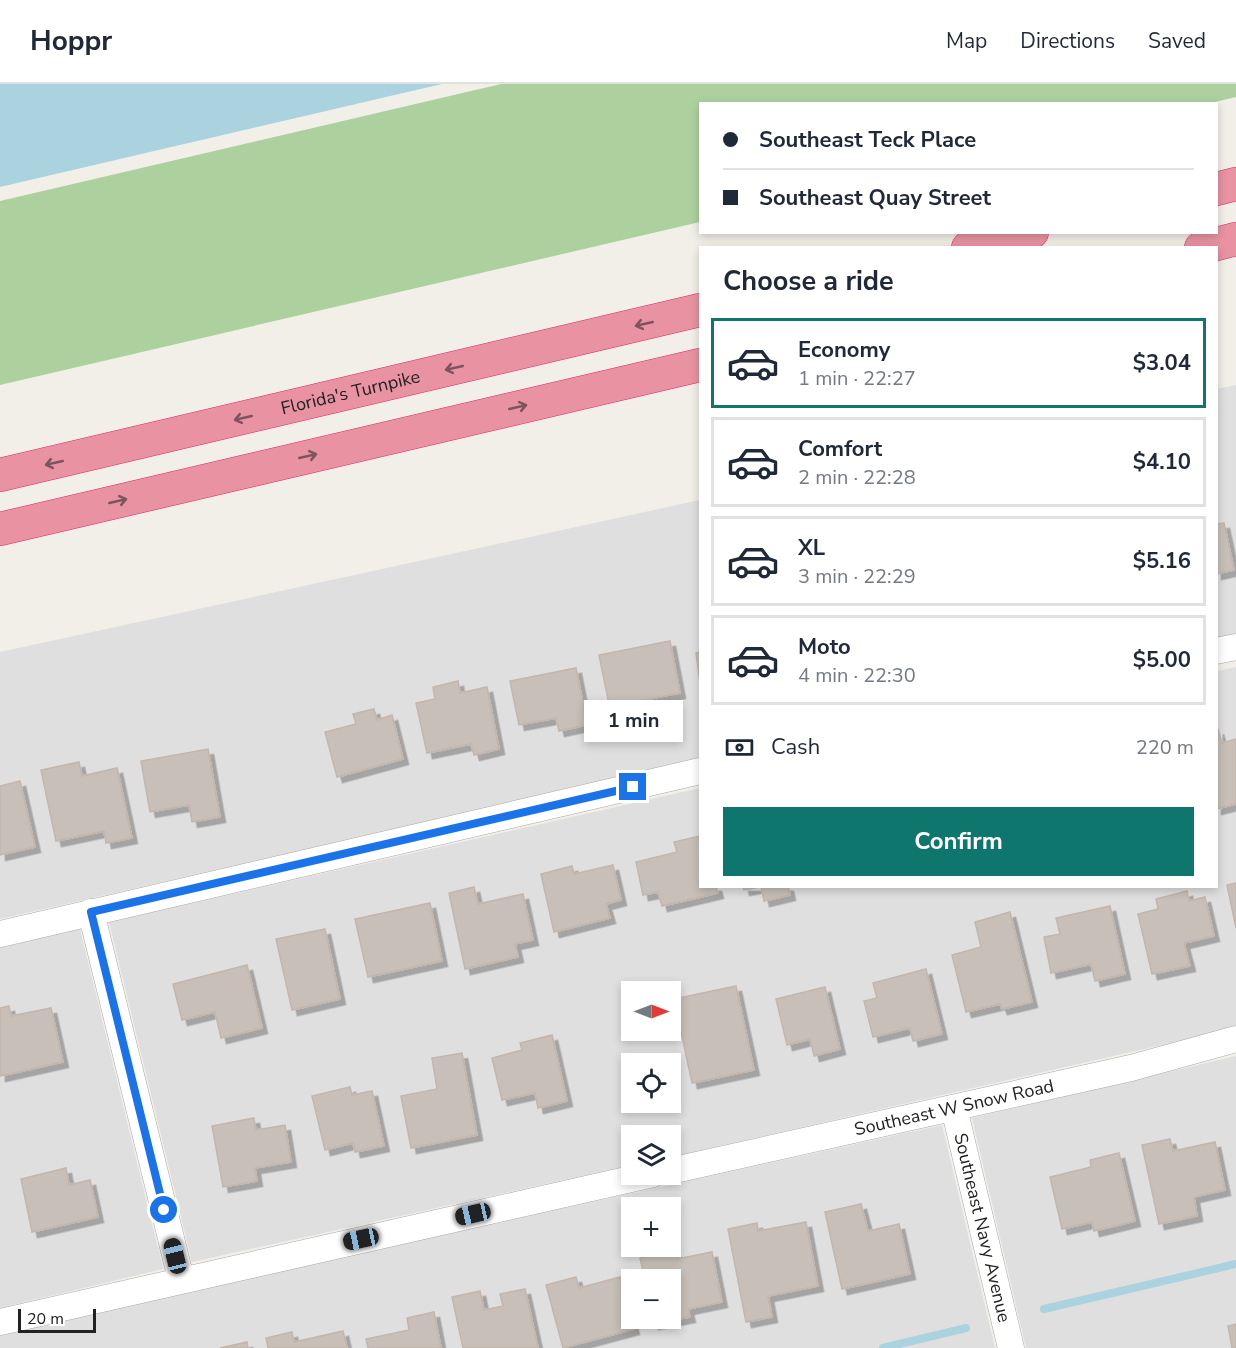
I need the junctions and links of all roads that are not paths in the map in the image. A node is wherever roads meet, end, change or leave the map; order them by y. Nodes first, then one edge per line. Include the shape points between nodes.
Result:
1 (1236, 184) edge
2 (1218, 188) edge
3 (1024, 234) edge
4 (1236, 239) edge
5 (976, 246) edge
6 (1209, 246) edge
7 (699, 310) edge
8 (699, 365) edge
9 (0, 475) edge
10 (0, 529) edge
11 (1236, 647) edge
12 (1218, 651) edge
13 (699, 771) edge
14 (91, 912) junction
15 (0, 934) edge
16 (1236, 1039) edge
17 (954, 1108) junction
18 (681, 1169) edge
19 (621, 1181) edge
20 (181, 1279) junction
21 (0, 1322) edge
22 (1011, 1348) edge

1 - 2 highway
3 - 5 highway
4 - 6 highway
7 -> 9 highway, Florida's Turnpike
10 -> 8 highway
11 - 12 street
13 - 14 street
14 - 15 street
14 - 20 street
16 - 17 street, Southeast W Snow Road via 1131,1068
17 - 18 street, Southeast W Snow Road
17 - 22 street, Southeast Navy Avenue
19 - 20 street
20 - 21 street

